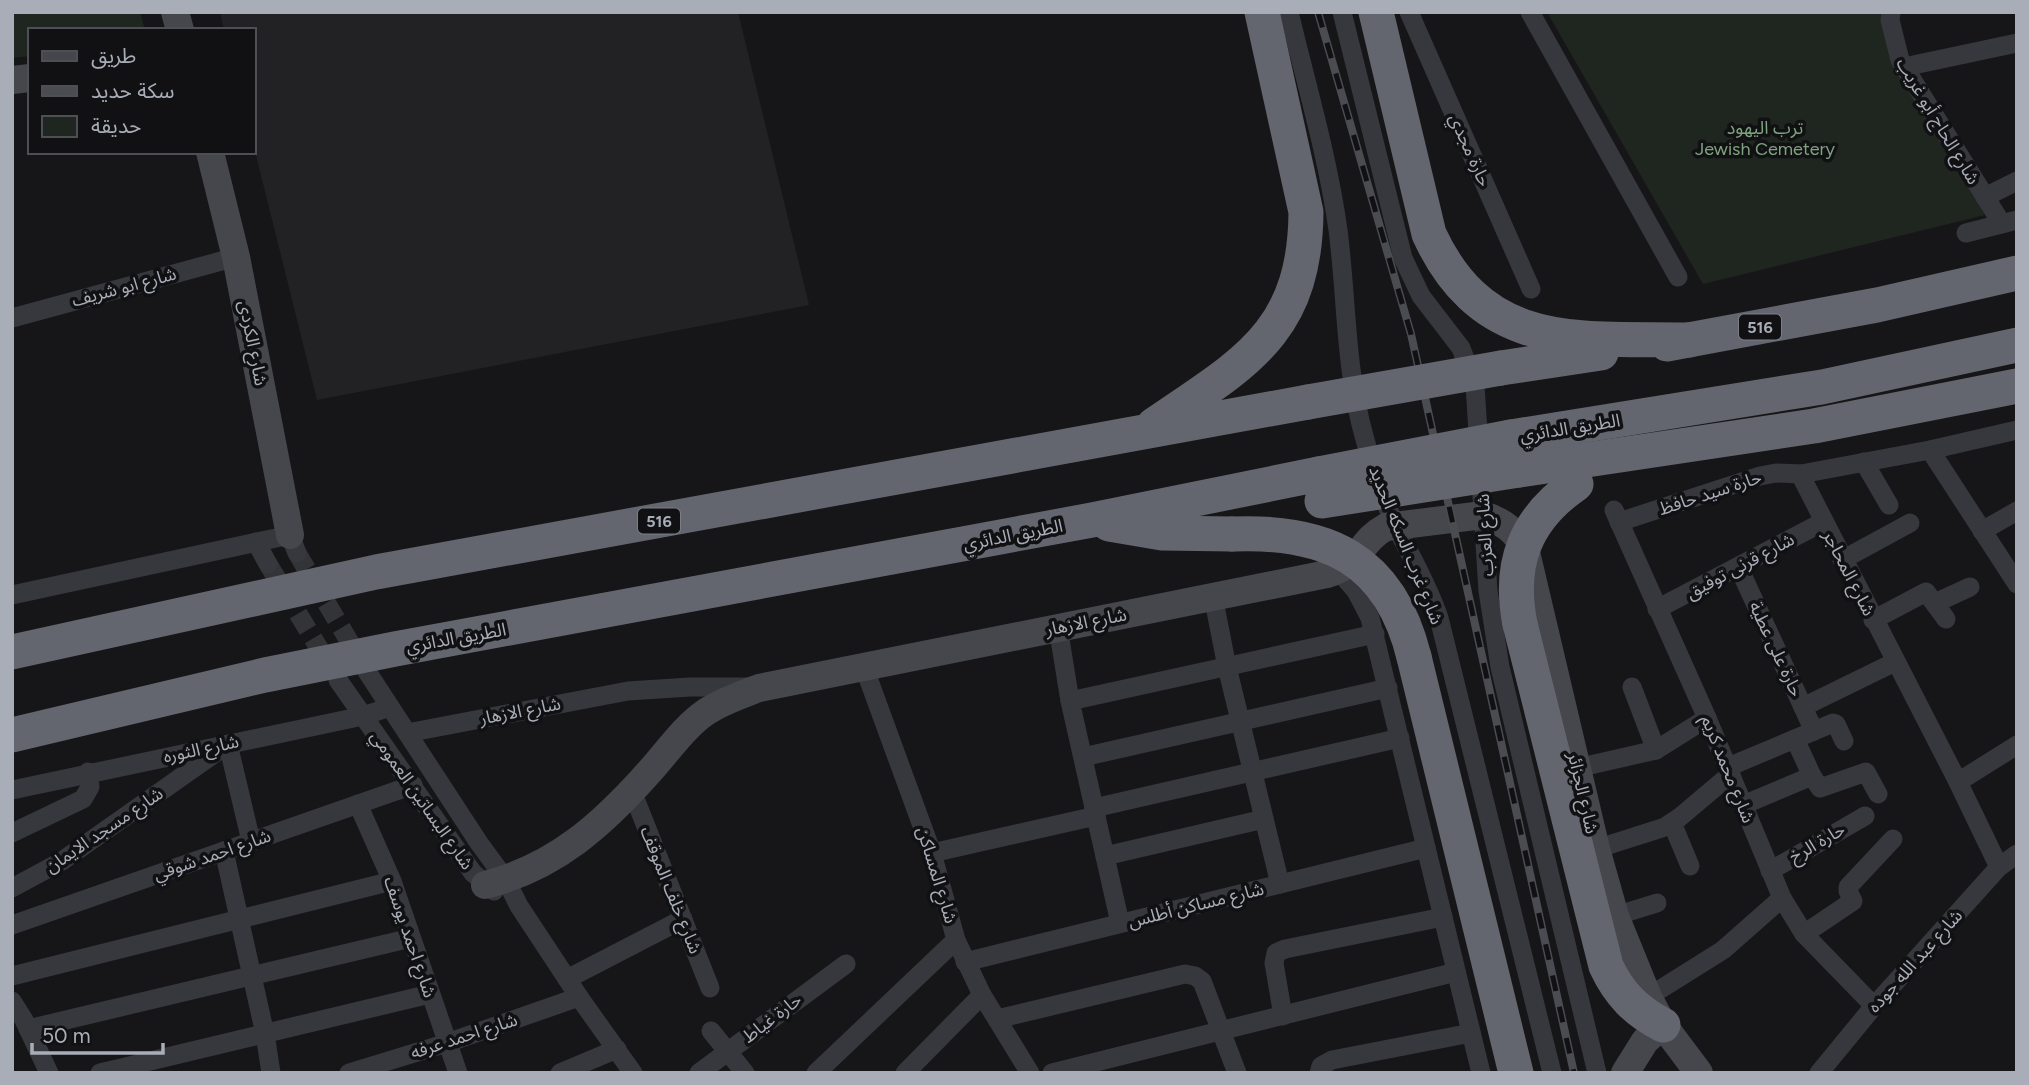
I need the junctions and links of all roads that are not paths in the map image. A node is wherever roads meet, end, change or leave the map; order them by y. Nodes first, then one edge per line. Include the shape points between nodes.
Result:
1 (1262, 12) edge
2 (1289, 12) edge
3 (1342, 12) edge
4 (1376, 12) edge
5 (1409, 12) edge
6 (1530, 12) edge
7 (1891, 12) edge
8 (2017, 43) edge
9 (1903, 67) junction
10 (210, 154) edge
11 (2017, 181) edge
12 (1985, 197) junction
13 (2009, 222) edge
14 (1966, 233) dead end
15 (236, 257) junction
16 (2017, 273) edge
17 (1678, 277) dead end
18 (1531, 289) dead end
19 (12, 318) edge
20 (1689, 340) junction
21 (2017, 345) edge
22 (2017, 386) edge
23 (2017, 430) edge
24 (1144, 432) junction
25 (1930, 450) junction
26 (1632, 453) junction
27 (1515, 454) junction
28 (1864, 463) junction
29 (1801, 474) junction
30 (1889, 505) dead end
31 (2017, 512) edge
32 (1483, 515) junction
33 (1617, 516) joint
34 (1092, 520) junction
35 (1823, 522) junction
36 (1910, 523) dead end
37 (1395, 524) junction
38 (1982, 531) junction
39 (256, 542) junction
40 (294, 544) joint
41 (1842, 560) junction
42 (268, 564) tunnel mouth
43 (1739, 568) junction
44 (1338, 570) junction
45 (2017, 584) edge
46 (1970, 587) dead end
47 (12, 596) edge
48 (1213, 596) junction
49 (1657, 609) junction
50 (1873, 620) junction
51 (1058, 627) junction
52 (1375, 634) junction
53 (12, 652) edge
54 (1895, 662) junction
55 (864, 667) junction
56 (1227, 667) junction
57 (366, 670) tunnel mouth
58 (338, 680) tunnel mouth
59 (1632, 687) dead end
60 (759, 688) junction
61 (1388, 688) junction
62 (1070, 701) junction
63 (390, 707) junction
64 (1803, 707) junction
65 (363, 716) junction
66 (1707, 718) junction
67 (1241, 722) junction
68 (1814, 731) junction
69 (407, 733) junction
70 (12, 735) edge
71 (1400, 738) junction
72 (1795, 739) junction
73 (1844, 741) dead end
74 (228, 744) junction
75 (2017, 745) edge
76 (1656, 750) junction
77 (1083, 757) junction
78 (1577, 768) junction
79 (1729, 770) junction
80 (88, 772) junction
81 (1253, 772) junction
82 (1812, 776) junction
83 (1958, 782) junction
84 (413, 785) junction
85 (12, 789) edge
86 (632, 792) junction
87 (1878, 794) dead end
88 (358, 804) junction
89 (1743, 805) junction
90 (1095, 812) junction
91 (1865, 816) dead end
92 (1264, 819) junction
93 (1672, 823) junction
94 (12, 832) edge
95 (1893, 839) dead end
96 (251, 841) junction
97 (1426, 848) junction
98 (1596, 849) junction
99 (223, 851) junction
100 (932, 853) junction
101 (2017, 854) edge
102 (1105, 856) junction
103 (1690, 866) dead end
104 (1999, 867) junction
105 (1770, 871) junction
106 (392, 881) junction
107 (496, 882) junction
108 (1280, 884) junction
109 (12, 888) edge
110 (1782, 898) junction
111 (1657, 903) dead end
112 (1615, 916) junction
113 (1443, 918) junction
114 (683, 919) junction
115 (239, 920) junction
116 (1120, 923) junction
117 (12, 925) edge
118 (1804, 933) junction
119 (411, 938) junction
120 (956, 940) junction
121 (965, 962) junction
122 (846, 964) dead end
123 (1456, 972) junction
124 (12, 976) edge
125 (252, 976) junction
126 (567, 979) junction
127 (710, 988) dead end
128 (430, 994) junction
129 (982, 995) junction
130 (579, 997) junction
131 (12, 1001) edge
132 (1874, 1006) junction
133 (1655, 1011) junction
134 (1283, 1016) junction
135 (998, 1019) junction
136 (21, 1025) edge
137 (1220, 1030) junction
138 (712, 1031) dead end
139 (1471, 1033) junction
140 (265, 1034) junction
141 (447, 1043) junction
142 (617, 1049) junction
143 (728, 1052) junction
144 (1028, 1072) edge
145 (49, 1073) edge
146 (100, 1073) edge
147 (271, 1073) edge
148 (349, 1073) edge
149 (458, 1073) edge
150 (560, 1073) edge
151 (633, 1073) edge
152 (699, 1073) edge
153 (745, 1073) edge
154 (816, 1073) edge
155 (905, 1073) edge
156 (1052, 1073) edge
157 (1237, 1073) edge
158 (1320, 1073) edge
159 (1481, 1073) edge
160 (1516, 1073) edge
161 (1552, 1073) edge
162 (1598, 1073) edge
163 (1625, 1073) edge
164 (1699, 1073) edge
165 (1819, 1073) edge

1 - 24 highway via 1306,212 1300,273 1290,303 1254,353
2 - 37 street, شارع غرب السكه الحديد via 1333,201 1353,388 1367,446
3 - 32 street, شارع العزب via 1403,258 1421,296 1461,348 1472,372
4 - 20 highway via 1429,234 1439,257 1471,297 1515,325 1539,333
5 - 18 street, حارة مجدي
6 - 17 street
7 - 9 street, شارع الحاج أبو غريب
8 - 9 street
9 - 12 street, شارع الحاج أبو غريب
10 - 15 street, شارع الكردى
11 - 12 street
12 - 13 street, شارع الحاج أبو غريب
13 - 14 street
15 - 19 street, شارع ابو شريف
15 - 40 street, شارع الكردى
16 - 20 highway, 516
20 - 24 highway, 516, bridge via 1501,368
21 - 27 highway, الطريق الدائري
22 - 26 highway via 1814,426
23 - 25 street
24 - 53 highway, 516 via 390,570
25 - 28 street
25 - 38 street
26 - 27 highway
26 - 133 highway, bridge via 1576,484 1545,510 1523,545 1516,605 1606,966 1632,1005 1641,1013
27 - 34 highway, الطريق الدائري, bridge via 1320,487 1259,485
28 - 29 street
28 - 30 street
29 - 33 street, حارة سيد حافظ via 1760,476
29 - 35 street, شارع المحاجر
31 - 38 street
32 - 37 street
32 - 78 street, شارع الجزائر via 1512,530 1525,548
32 - 162 street, شارع العزب via 1500,667
33 - 49 street, شارع محمد كريم
34 - 70 highway, الطريق الدائري via 395,649
34 - 160 highway, bridge via 1162,533 1299,537 1341,552 1375,579 1401,615 1409,636
35 - 41 street, شارع المحاجر
35 - 43 street, شارع قرنى توفيق
36 - 41 street
37 - 44 street, شارع الازهار via 1372,536 1356,558
37 - 161 street, شارع غرب السكه الحديد via 1439,618
38 - 45 street
39 - 40 street
39 - 42 street
39 - 47 street
41 - 50 street, شارع المحاجر
43 - 49 street, شارع قرنى توفيق
43 - 64 street, حارة على عطية
44 - 48 street, شارع الازهار
44 - 52 street via 1363,602
46 - 50 street via 1941,611 1926,592
48 - 51 street, شارع الازهار
48 - 56 street
49 - 66 street, شارع محمد كريم
50 - 54 street, شارع المحاجر
51 - 55 street, شارع الازهار
51 - 62 street
52 - 56 street
52 - 61 street
54 - 64 street
54 - 83 street, شارع المحاجر
55 - 60 street, شارع الازهار
55 - 100 street, شارع المساكن
56 - 62 street
56 - 67 street
57 - 63 street, شارع البساتين العمومي
58 - 65 street, شارع البساتين العمومي
59 - 76 street
60 - 69 street, شارع الازهار via 628,691
60 - 86 street, شارع الازهار via 703,714
61 - 67 street
61 - 71 street
62 - 77 street
63 - 65 street, شارع الثوره
63 - 69 street, شارع البساتين العمومي
64 - 68 street, حارة على عطية
65 - 74 street, شارع الثوره
65 - 84 street, شارع البساتين العمومي
66 - 76 street
66 - 79 street, شارع محمد كريم
67 - 77 street
67 - 81 street
68 - 72 street
68 - 73 street via 1835,723
69 - 107 street, شارع البساتين العمومي via 472,833
71 - 81 street
71 - 97 street
72 - 79 street
72 - 82 street
74 - 80 street, شارع الثوره
74 - 96 street
74 - 109 street, شارع مسجد الايمان via 62,862
75 - 83 street
76 - 78 street
77 - 90 street
78 - 98 street, شارع الجزائر
79 - 89 street, شارع محمد كريم
79 - 93 street
80 - 85 street, شارع الثوره
80 - 94 street via 90,787 83,799
81 - 90 street
81 - 92 street
82 - 87 street via 1820,788 1866,772
82 - 89 street
83 - 104 street, شارع المحاجر
84 - 88 street, شارع احمد شوقي
84 - 107 street, شارع البساتين العمومي via 473,873
86 - 107 street, شارع الازهار via 567,849 538,867
86 - 114 street, شارع خلف الموقف
88 - 96 street, شارع احمد شوقي
88 - 106 street, شارع احمد يوسف
89 - 105 street, شارع محمد كريم
90 - 100 street
90 - 102 street
91 - 105 street, حارة الرخ
92 - 102 street
92 - 108 street
93 - 98 street
93 - 103 street
95 - 118 street via 1847,888 1853,901
96 - 99 street, شارع احمد شوقي
97 - 108 street, شارع مساكن أطلس
97 - 113 street
98 - 112 street, شارع الجزائر
99 - 115 street
99 - 117 street, شارع احمد شوقي
100 - 120 street, شارع المساكن
101 - 104 street, شارع عبد الله جوده
102 - 116 street
104 - 132 street, شارع عبد الله جوده
105 - 110 street, شارع محمد كريم
106 - 115 street
106 - 119 street, شارع احمد يوسف
107 - 126 street, شارع البساتين العمومي via 519,906
108 - 116 street, شارع مساكن أطلس
110 - 118 street, شارع محمد كريم
110 - 133 street
111 - 112 street
112 - 133 street, شارع الجزائر
113 - 123 street
113 - 134 street via 1276,953 1273,963
114 - 126 street
114 - 127 street, شارع خلف الموقف
115 - 124 street
115 - 125 street
116 - 121 street, شارع مساكن أطلس
118 - 132 street, شارع محمد كريم
119 - 125 street
119 - 128 street, شارع احمد يوسف
120 - 121 street, شارع المساكن
120 - 154 street
121 - 129 street, شارع المساكن
122 - 143 street, حارة غياط
123 - 134 street
123 - 139 street
125 - 136 street
125 - 140 street
126 - 130 street, شارع البساتين العمومي
128 - 140 street
128 - 141 street, شارع احمد يوسف
129 - 135 street, شارع المساكن
129 - 155 street
130 - 141 street, شارع احمد عرفه
130 - 142 street, شارع البساتين العمومي
131 - 136 street
132 - 165 street, شارع عبد الله جوده
133 - 163 street via 1645,1041
133 - 164 street, شارع الجزائر
134 - 137 street
135 - 137 street via 1185,974 1202,981
135 - 144 street, شارع المساكن
136 - 145 street
137 - 156 street
137 - 157 street
138 - 143 street
139 - 158 street via 1332,1060 1321,1066
139 - 159 street
140 - 146 street
140 - 147 street
141 - 148 street, شارع احمد عرفه
141 - 149 street, شارع احمد يوسف
142 - 150 street
142 - 151 street, شارع البساتين العمومي
143 - 152 street, حارة غياط
143 - 153 street

